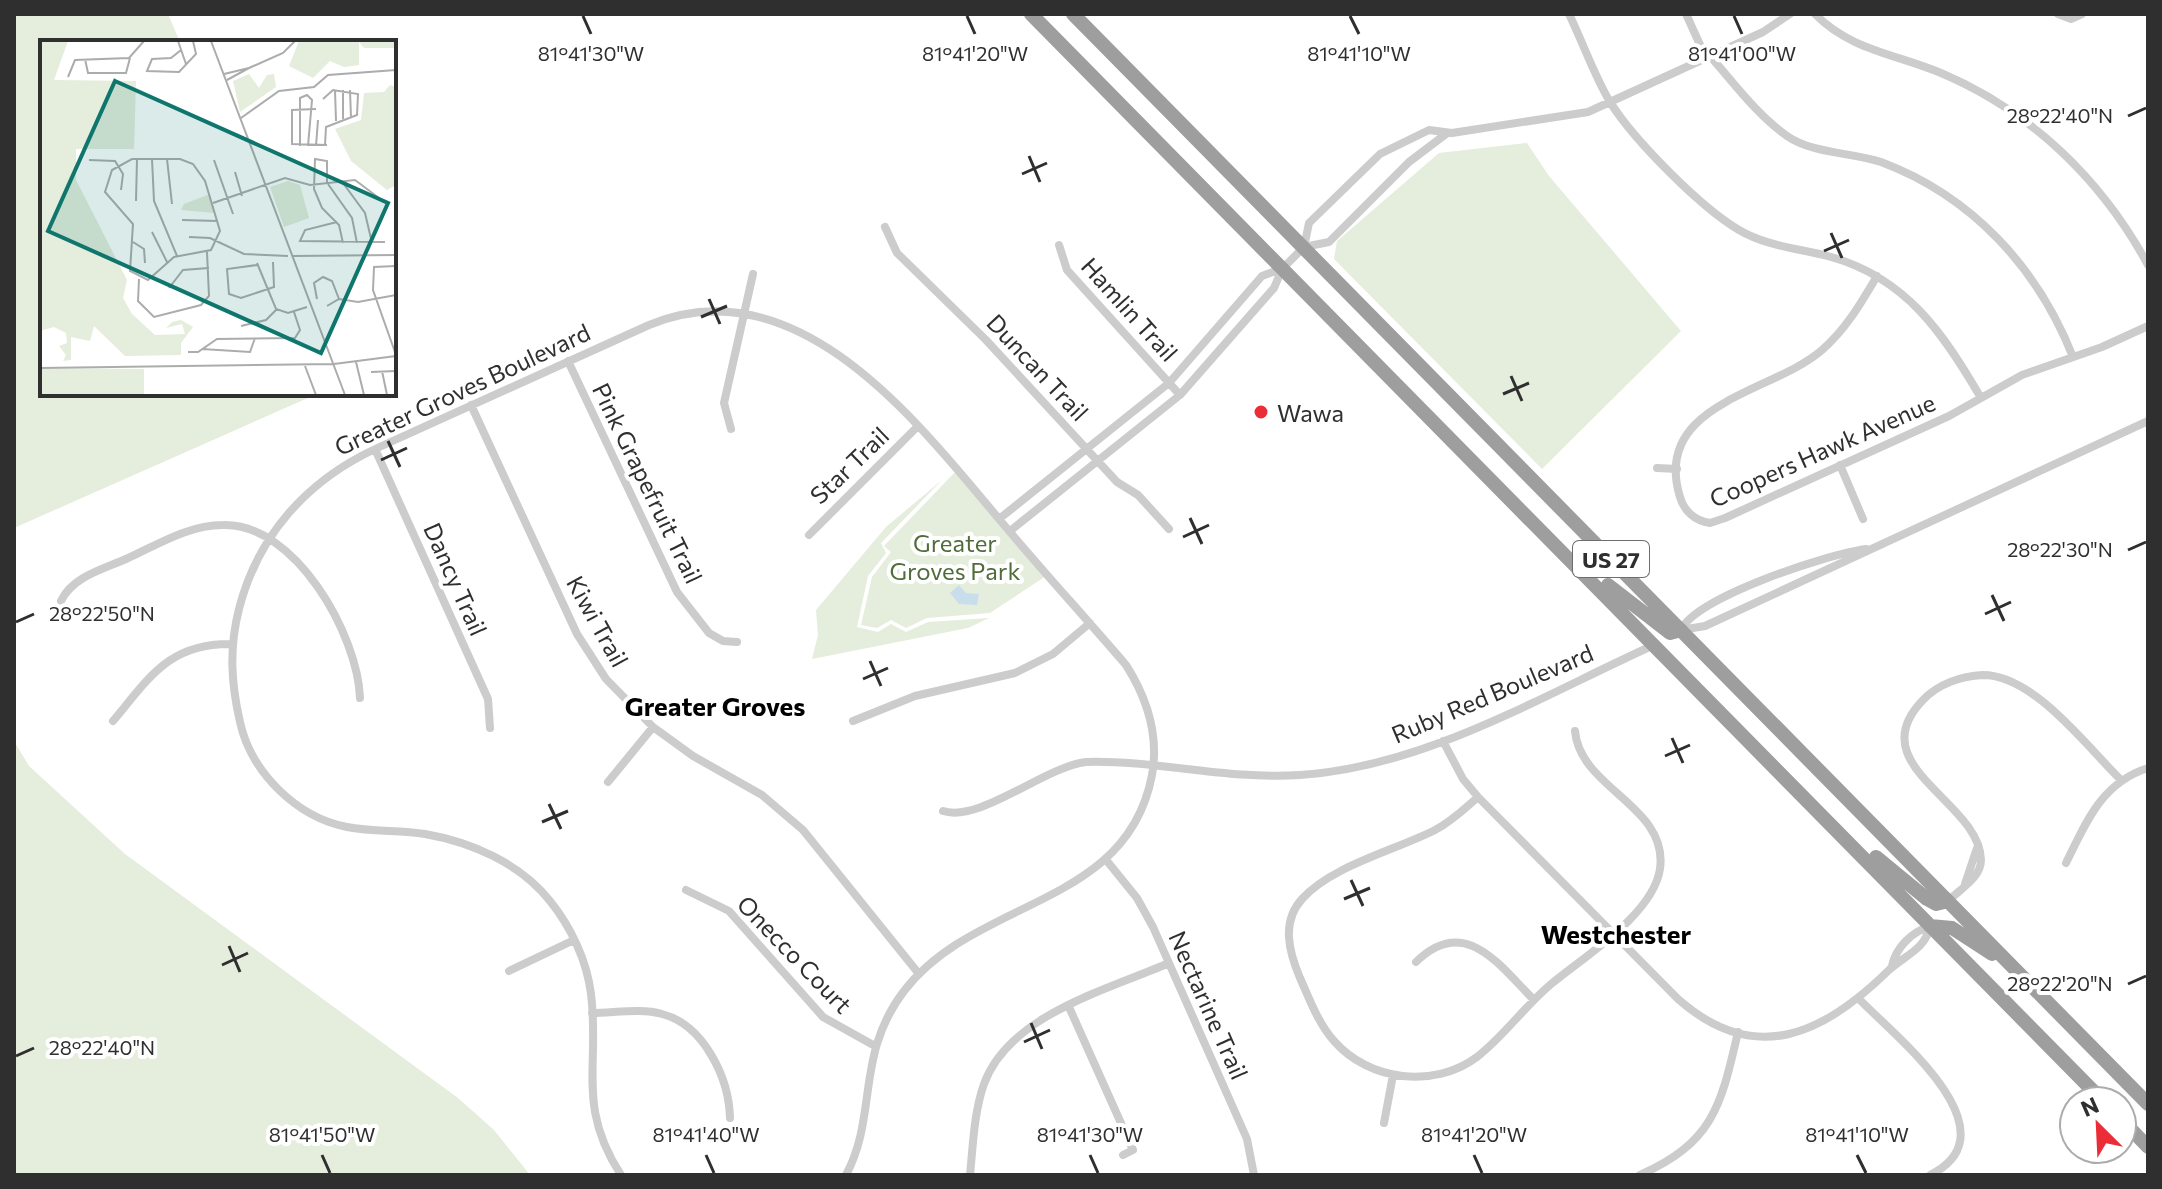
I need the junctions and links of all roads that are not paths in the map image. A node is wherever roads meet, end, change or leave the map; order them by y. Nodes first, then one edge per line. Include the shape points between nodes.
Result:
1 (1031, 14) edge
2 (1073, 14) edge
3 (1569, 14) edge
4 (1686, 14) edge
5 (1790, 14) edge
6 (1815, 14) edge
7 (2058, 14) edge
8 (2082, 14) edge
9 (1708, 57) junction
10 (1611, 102) junction
11 (1446, 134) junction
12 (885, 227) dead end
13 (1059, 245) dead end
14 (1304, 247) junction
15 (2148, 265) edge
16 (1282, 269) junction
17 (753, 274) dead end
18 (1877, 276) junction
19 (744, 313) junction
20 (2148, 326) edge
21 (2073, 357) junction
22 (568, 361) junction
23 (1169, 383) junction
24 (1180, 395) junction
25 (1981, 398) junction
26 (471, 405) junction
27 (2148, 421) edge
28 (918, 426) junction
29 (731, 429) dead end
30 (375, 449) junction
31 (1087, 450) junction
32 (1098, 462) junction
33 (1840, 465) junction
34 (1657, 468) dead end
35 (1677, 469) junction
36 (1499, 488) junction
37 (999, 519) junction
38 (1863, 519) dead end
39 (1169, 529) dead end
40 (1010, 531) junction
41 (809, 535) dead end
42 (268, 540) junction
43 (1866, 549) junction
44 (1746, 589) junction
45 (61, 601) dead end
46 (1752, 604) junction
47 (1090, 623) junction
48 (1681, 630) junction
49 (737, 642) dead end
50 (232, 644) junction
51 (1654, 645) junction
52 (360, 698) dead end
53 (113, 721) dead end
54 (853, 721) dead end
55 (653, 727) junction
56 (490, 728) dead end
57 (1575, 731) dead end
58 (1443, 741) junction
59 (1764, 756) junction
60 (1153, 768) junction
61 (2148, 768) edge
62 (2121, 780) junction
63 (608, 782) dead end
64 (1478, 797) junction
65 (943, 811) dead end
66 (1107, 861) junction
67 (2066, 863) dead end
68 (686, 890) dead end
69 (1948, 901) junction
70 (1930, 926) junction
71 (1613, 933) junction
72 (574, 940) junction
73 (1416, 962) dead end
74 (1169, 963) junction
75 (2015, 970) junction
76 (509, 971) dead end
77 (919, 974) junction
78 (1534, 1000) junction
79 (1860, 1000) junction
80 (1069, 1007) junction
81 (592, 1013) junction
82 (1738, 1032) junction
83 (875, 1046) junction
84 (1393, 1075) junction
85 (2087, 1085) edge
86 (2148, 1104) edge
87 (730, 1118) dead end
88 (1384, 1123) dead end
89 (1123, 1155) dead end
90 (621, 1175) edge
91 (846, 1175) edge
92 (970, 1175) edge
93 (1254, 1175) edge
94 (1640, 1175) edge
95 (1930, 1175) edge

1 - 16 highway, US 27
2 - 14 highway, US 27
3 - 10 street
4 - 9 street
5 - 9 street
6 - 15 street via 1850,42 1966,85 2041,133 2099,190
7 - 8 street via 2071,19
9 - 10 street
9 - 21 street via 1773,125 1796,141 1891,166 1965,209 2024,267 2053,310
10 - 11 street via 1574,115
10 - 18 street via 1632,130 1731,225 1767,243 1832,258
11 - 14 street via 1409,162 1329,242
11 - 14 street via 1429,130 1380,154 1309,223
12 - 31 street, Duncan Trail via 897,253 976,329
13 - 23 street, Hamlin Trail via 1067,270
14 - 16 street
14 - 48 highway, US 27
16 - 23 street via 1262,276
16 - 24 street via 1274,288
16 - 36 highway, US 27
17 - 19 street
18 - 25 street via 1935,325
18 - 35 street, Coopers Hawk Avenue via 1846,324 1817,354 1703,415 1684,441
19 - 22 street, Greater Groves Boulevard via 676,315
19 - 28 street, Greater Groves Boulevard via 807,335 860,372
19 - 29 street via 724,403
20 - 21 street, Coopers Hawk Avenue
21 - 25 street, Coopers Hawk Avenue via 2022,375
22 - 26 street, Greater Groves Boulevard
22 - 49 street, Pink Grapefruit Trail via 677,592 709,633
23 - 24 street, Hamlin Trail
23 - 31 street
24 - 32 street
25 - 33 street, Coopers Hawk Avenue
26 - 30 street, Greater Groves Boulevard
26 - 55 street, Kiwi Trail via 577,634 606,679
27 - 43 street
28 - 37 street, Greater Groves Boulevard
28 - 41 street, Star Trail
30 - 42 street, Greater Groves Boulevard via 315,486
30 - 56 street, Dancy Trail via 488,699
31 - 32 street, Duncan Trail
31 - 37 street
32 - 39 street, Duncan Trail
32 - 40 street
33 - 35 street, Coopers Hawk Avenue via 1710,523 1697,520 1684,507
33 - 38 street
34 - 35 street
36 - 48 highway via 1518,494 1616,593 1658,627 1670,633
36 - 51 highway, US 27
37 - 40 street, Greater Groves Boulevard
40 - 47 street, Greater Groves Boulevard
42 - 45 street via 235,526 191,530 79,580
42 - 50 street, Greater Groves Boulevard via 242,598
42 - 52 street via 322,592 357,666
43 - 44 street via 1815,559
43 - 46 street
44 - 46 street
44 - 48 street via 1694,613
46 - 48 street via 1697,629
47 - 54 street via 1053,654 1015,673 915,696
47 - 60 street, Greater Groves Boulevard via 1126,665 1144,698
48 - 69 highway, US 27
50 - 53 street via 199,645 174,656
50 - 72 street, Greater Groves Boulevard via 232,678 244,737 263,771 289,798 344,826 423,834 491,856 539,888
51 - 58 street, Ruby Red Boulevard
51 - 59 highway, US 27
55 - 63 street
55 - 77 street, Kiwi Trail via 784,811 820,847
57 - 71 street via 1587,761 1650,827 1660,846 1660,869 1647,900
58 - 60 street, Ruby Red Boulevard via 1360,767 1303,775
58 - 64 street
59 - 69 highway via 1788,768 1885,866 1927,899
59 - 70 highway, US 27
60 - 65 street, Ruby Red Boulevard via 1078,763 970,811
60 - 66 street, Greater Groves Boulevard via 1139,816
61 - 62 street
62 - 67 street via 2094,808
62 - 69 street via 2021,685 1990,676 1950,682 1927,696 1909,723 1907,746 1917,773 1961,814 1981,858 1978,874
64 - 71 street
64 - 84 street via 1435,830 1326,879 1292,913 1291,958 1323,1027 1355,1060
66 - 74 street, Nectarine Trail via 1137,898
66 - 77 street, Greater Groves Boulevard via 966,937
68 - 83 street, Onecco Court via 729,911 823,1017
69 - 75 highway, US 27
70 - 75 highway via 1952,928
70 - 79 street via 1923,943
70 - 85 highway, US 27
71 - 78 street
71 - 82 street via 1684,1004 1710,1022
72 - 76 street
72 - 81 street, Greater Groves Boulevard via 590,987
73 - 78 street via 1439,946 1470,944 1491,956
74 - 80 street
74 - 93 street, Nectarine Trail via 1250,1146
75 - 86 highway, US 27
77 - 83 street, Greater Groves Boulevard via 895,1004
78 - 84 street via 1468,1063 1429,1076
79 - 82 street via 1804,1031 1766,1036
79 - 95 street via 1942,1084 1955,1105 1958,1145 1949,1162
80 - 89 street via 1133,1150
80 - 92 street via 1026,1029 993,1065 980,1096
81 - 87 street via 654,1012 683,1024 724,1079
81 - 90 street, Greater Groves Boulevard via 595,1115
82 - 94 street via 1722,1099 1709,1125 1675,1158
83 - 91 street, Greater Groves Boulevard via 857,1149
84 - 88 street

